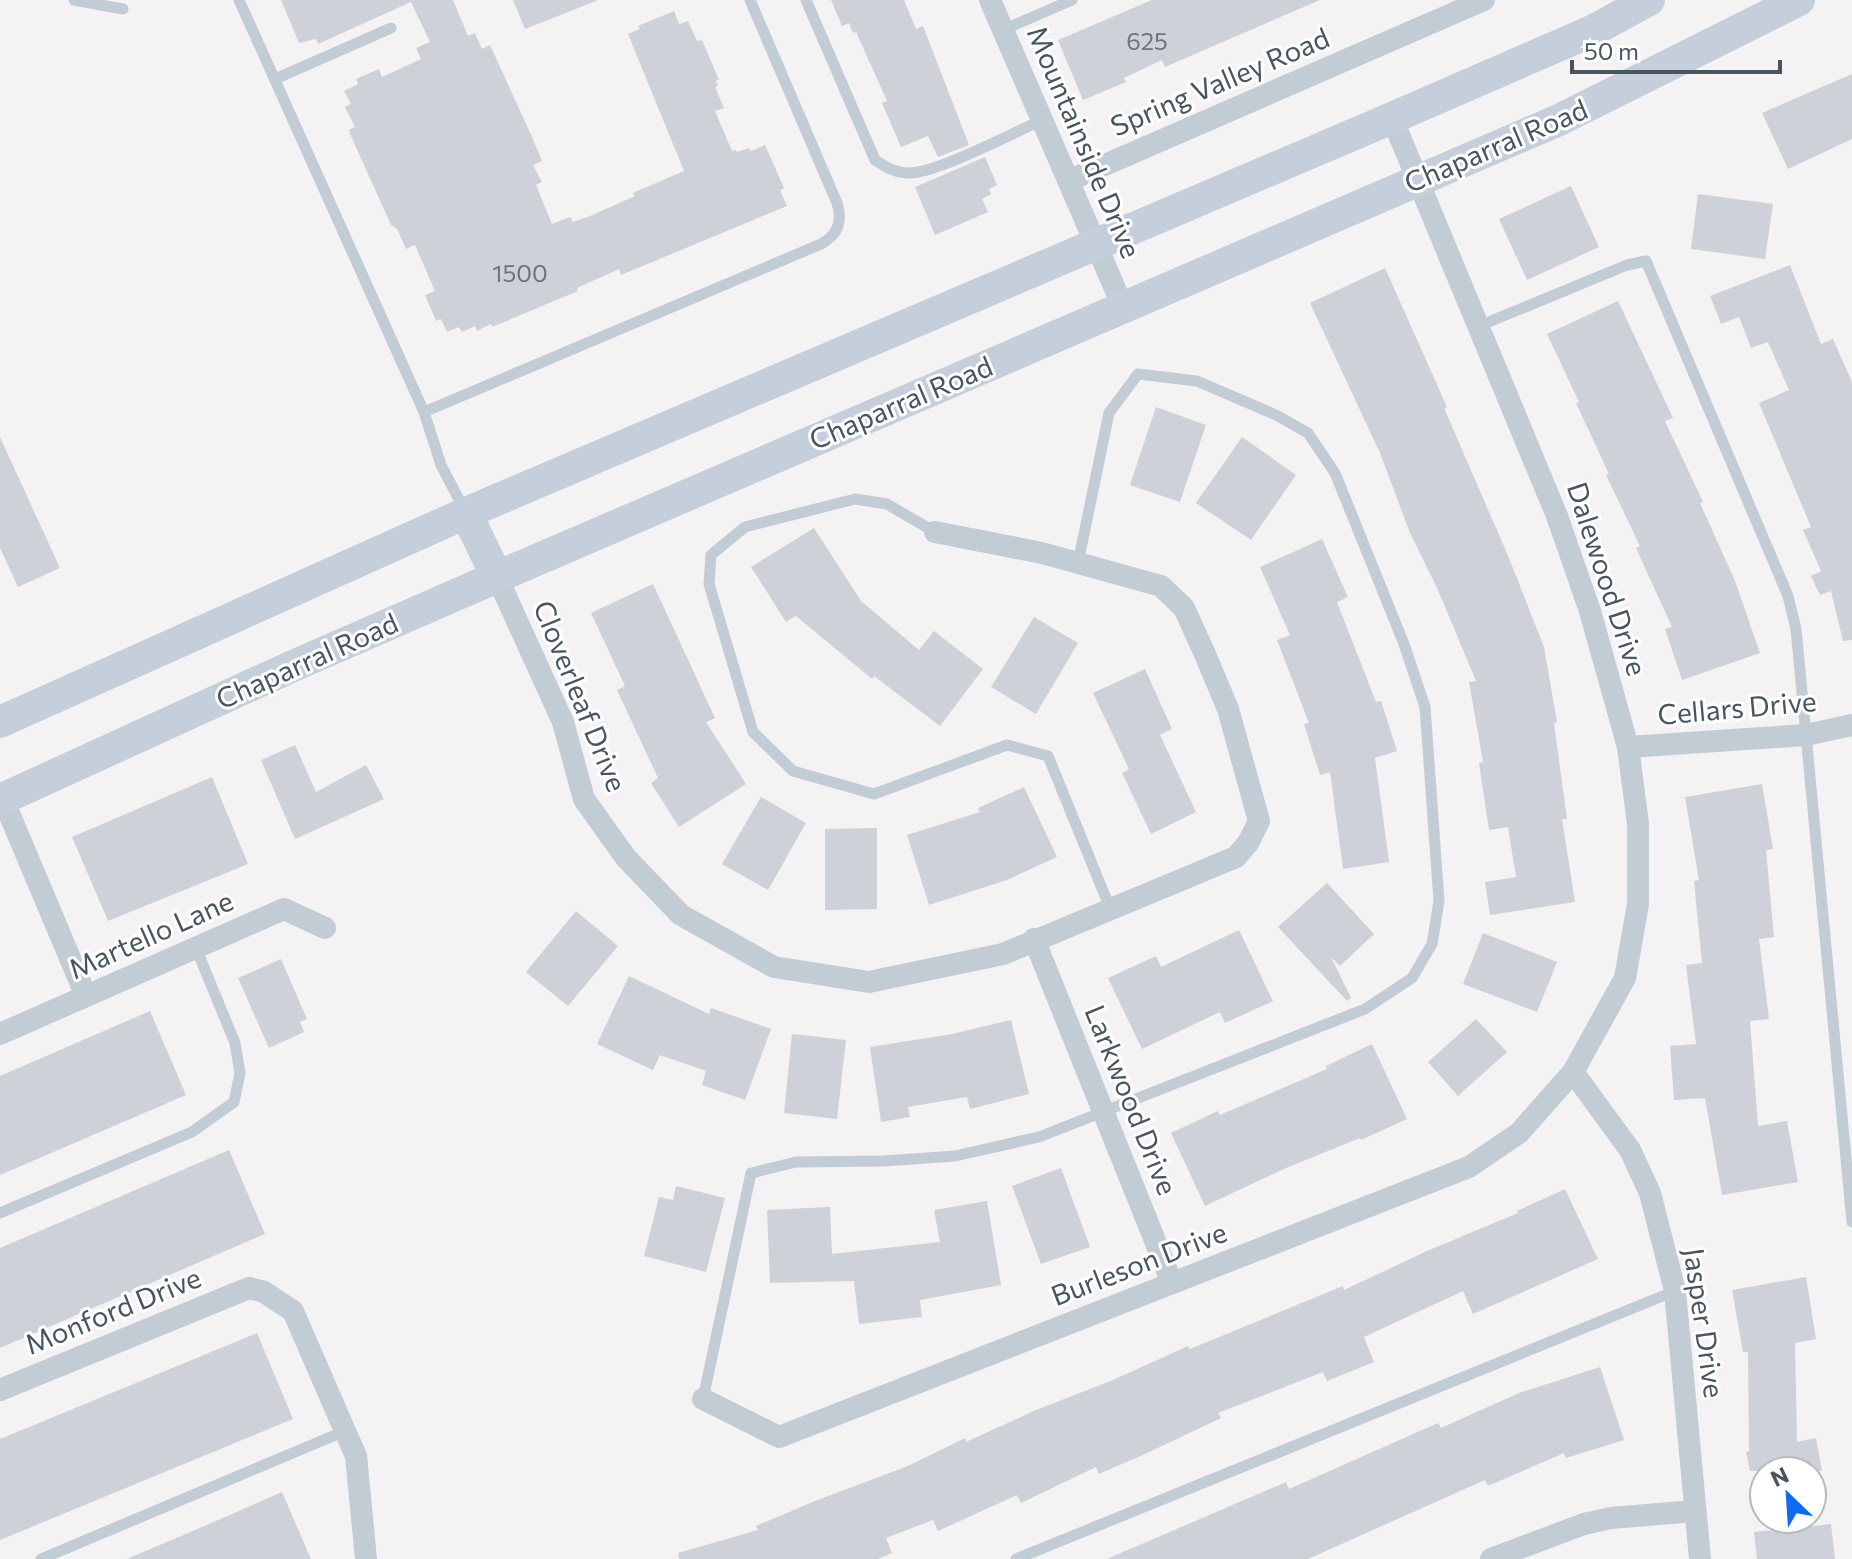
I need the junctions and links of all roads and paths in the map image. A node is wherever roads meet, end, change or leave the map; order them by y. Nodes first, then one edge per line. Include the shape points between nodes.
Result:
1 (74, 0) edge
2 (239, 0) edge
3 (750, 0) edge
4 (806, 0) edge
5 (990, 0) edge
6 (1072, 0) edge
7 (1484, 0) edge
8 (1649, 0) edge
9 (1799, 0) edge
10 (123, 9) dead end
11 (391, 28) dead end
12 (1003, 30) junction
13 (275, 79) junction
14 (1392, 118) junction
15 (1042, 120) junction
16 (1419, 179) junction
17 (1068, 181) junction
18 (1095, 244) junction
19 (1123, 307) junction
20 (1479, 326) junction
21 (424, 412) junction
22 (466, 513) junction
23 (935, 532) joint
24 (1078, 563) junction
25 (497, 577) junction
26 (0, 722) edge
27 (1852, 725) edge
28 (1806, 735) junction
29 (1628, 747) junction
30 (1, 800) edge
31 (1110, 908) junction
32 (325, 928) dead end
33 (1034, 939) junction
34 (196, 948) junction
35 (86, 996) junction
36 (0, 1034) edge
37 (1573, 1072) junction
38 (1103, 1111) junction
39 (0, 1213) edge
40 (1852, 1222) edge
41 (1172, 1283) junction
42 (1675, 1291) junction
43 (0, 1390) edge
44 (703, 1399) joint
45 (345, 1431) junction
46 (1695, 1511) junction
47 (41, 1559) edge
48 (366, 1559) edge
49 (1016, 1559) edge
50 (1491, 1559) edge
51 (1700, 1559) edge

1 - 10 lane
2 - 13 lane
3 - 21 lane via 837,203 837,232 821,244
4 - 15 lane via 875,160 890,170 911,173 945,163
5 - 12 street, Mountainside Drive
6 - 12 lane
7 - 17 street, Spring Valley Road
8 - 14 main road via 1592,31
9 - 16 main road, Chaparral Road via 1559,120
11 - 13 lane
12 - 15 street, Mountainside Drive
13 - 21 lane
14 - 16 street, Dalewood Drive
14 - 18 main road
15 - 17 street, Mountainside Drive
16 - 19 main road, Chaparral Road
16 - 20 street, Dalewood Drive
17 - 18 street, Mountainside Drive
18 - 19 street, Mountainside Drive
18 - 22 main road
19 - 25 main road, Chaparral Road
20 - 28 lane via 1646,261 1788,596
20 - 29 street, Dalewood Drive via 1557,516
21 - 22 lane via 441,465
22 - 25 main road
22 - 26 main road
23 - 24 street, Cloverleaf Drive
23 - 31 lane via 887,504 855,499 745,527 711,555 709,584 753,732 793,771 874,794 1007,745 1048,756
24 - 31 street, Cloverleaf Drive via 1161,586 1184,608 1228,709 1259,821 1236,857
24 - 38 lane via 1109,413 1138,374 1197,381 1308,433 1335,473 1425,707 1439,901 1432,944 1412,978 1365,1009
25 - 30 main road, Chaparral Road
25 - 33 street, Cloverleaf Drive via 563,722 584,799 626,858 681,915 774,967 869,982 1003,954
27 - 28 street, Cellars Drive
28 - 29 street, Cellars Drive
28 - 40 lane
29 - 37 street, Dalewood Drive via 1638,824 1638,904 1625,978
30 - 35 street
31 - 33 street, Cloverleaf Drive
32 - 34 street, Martello Lane via 284,909
33 - 38 street, Larkwood Drive
34 - 35 street, Martello Lane
34 - 39 lane via 235,1043 240,1073 234,1102 192,1132
35 - 36 street, Martello Lane
37 - 41 street, Burleson Drive via 1519,1133 1469,1167
37 - 42 street, Jasper Drive via 1630,1150 1650,1193
38 - 41 street, Larkwood Drive
38 - 44 lane via 1039,1137 955,1156 796,1162 751,1173
41 - 44 street, Burleson Drive via 779,1437
42 - 46 street, Jasper Drive
42 - 49 lane
43 - 45 street, Monford Drive via 249,1288 293,1311
45 - 47 lane
45 - 48 street via 356,1456
46 - 50 street via 1584,1524
46 - 51 street, Jasper Drive

